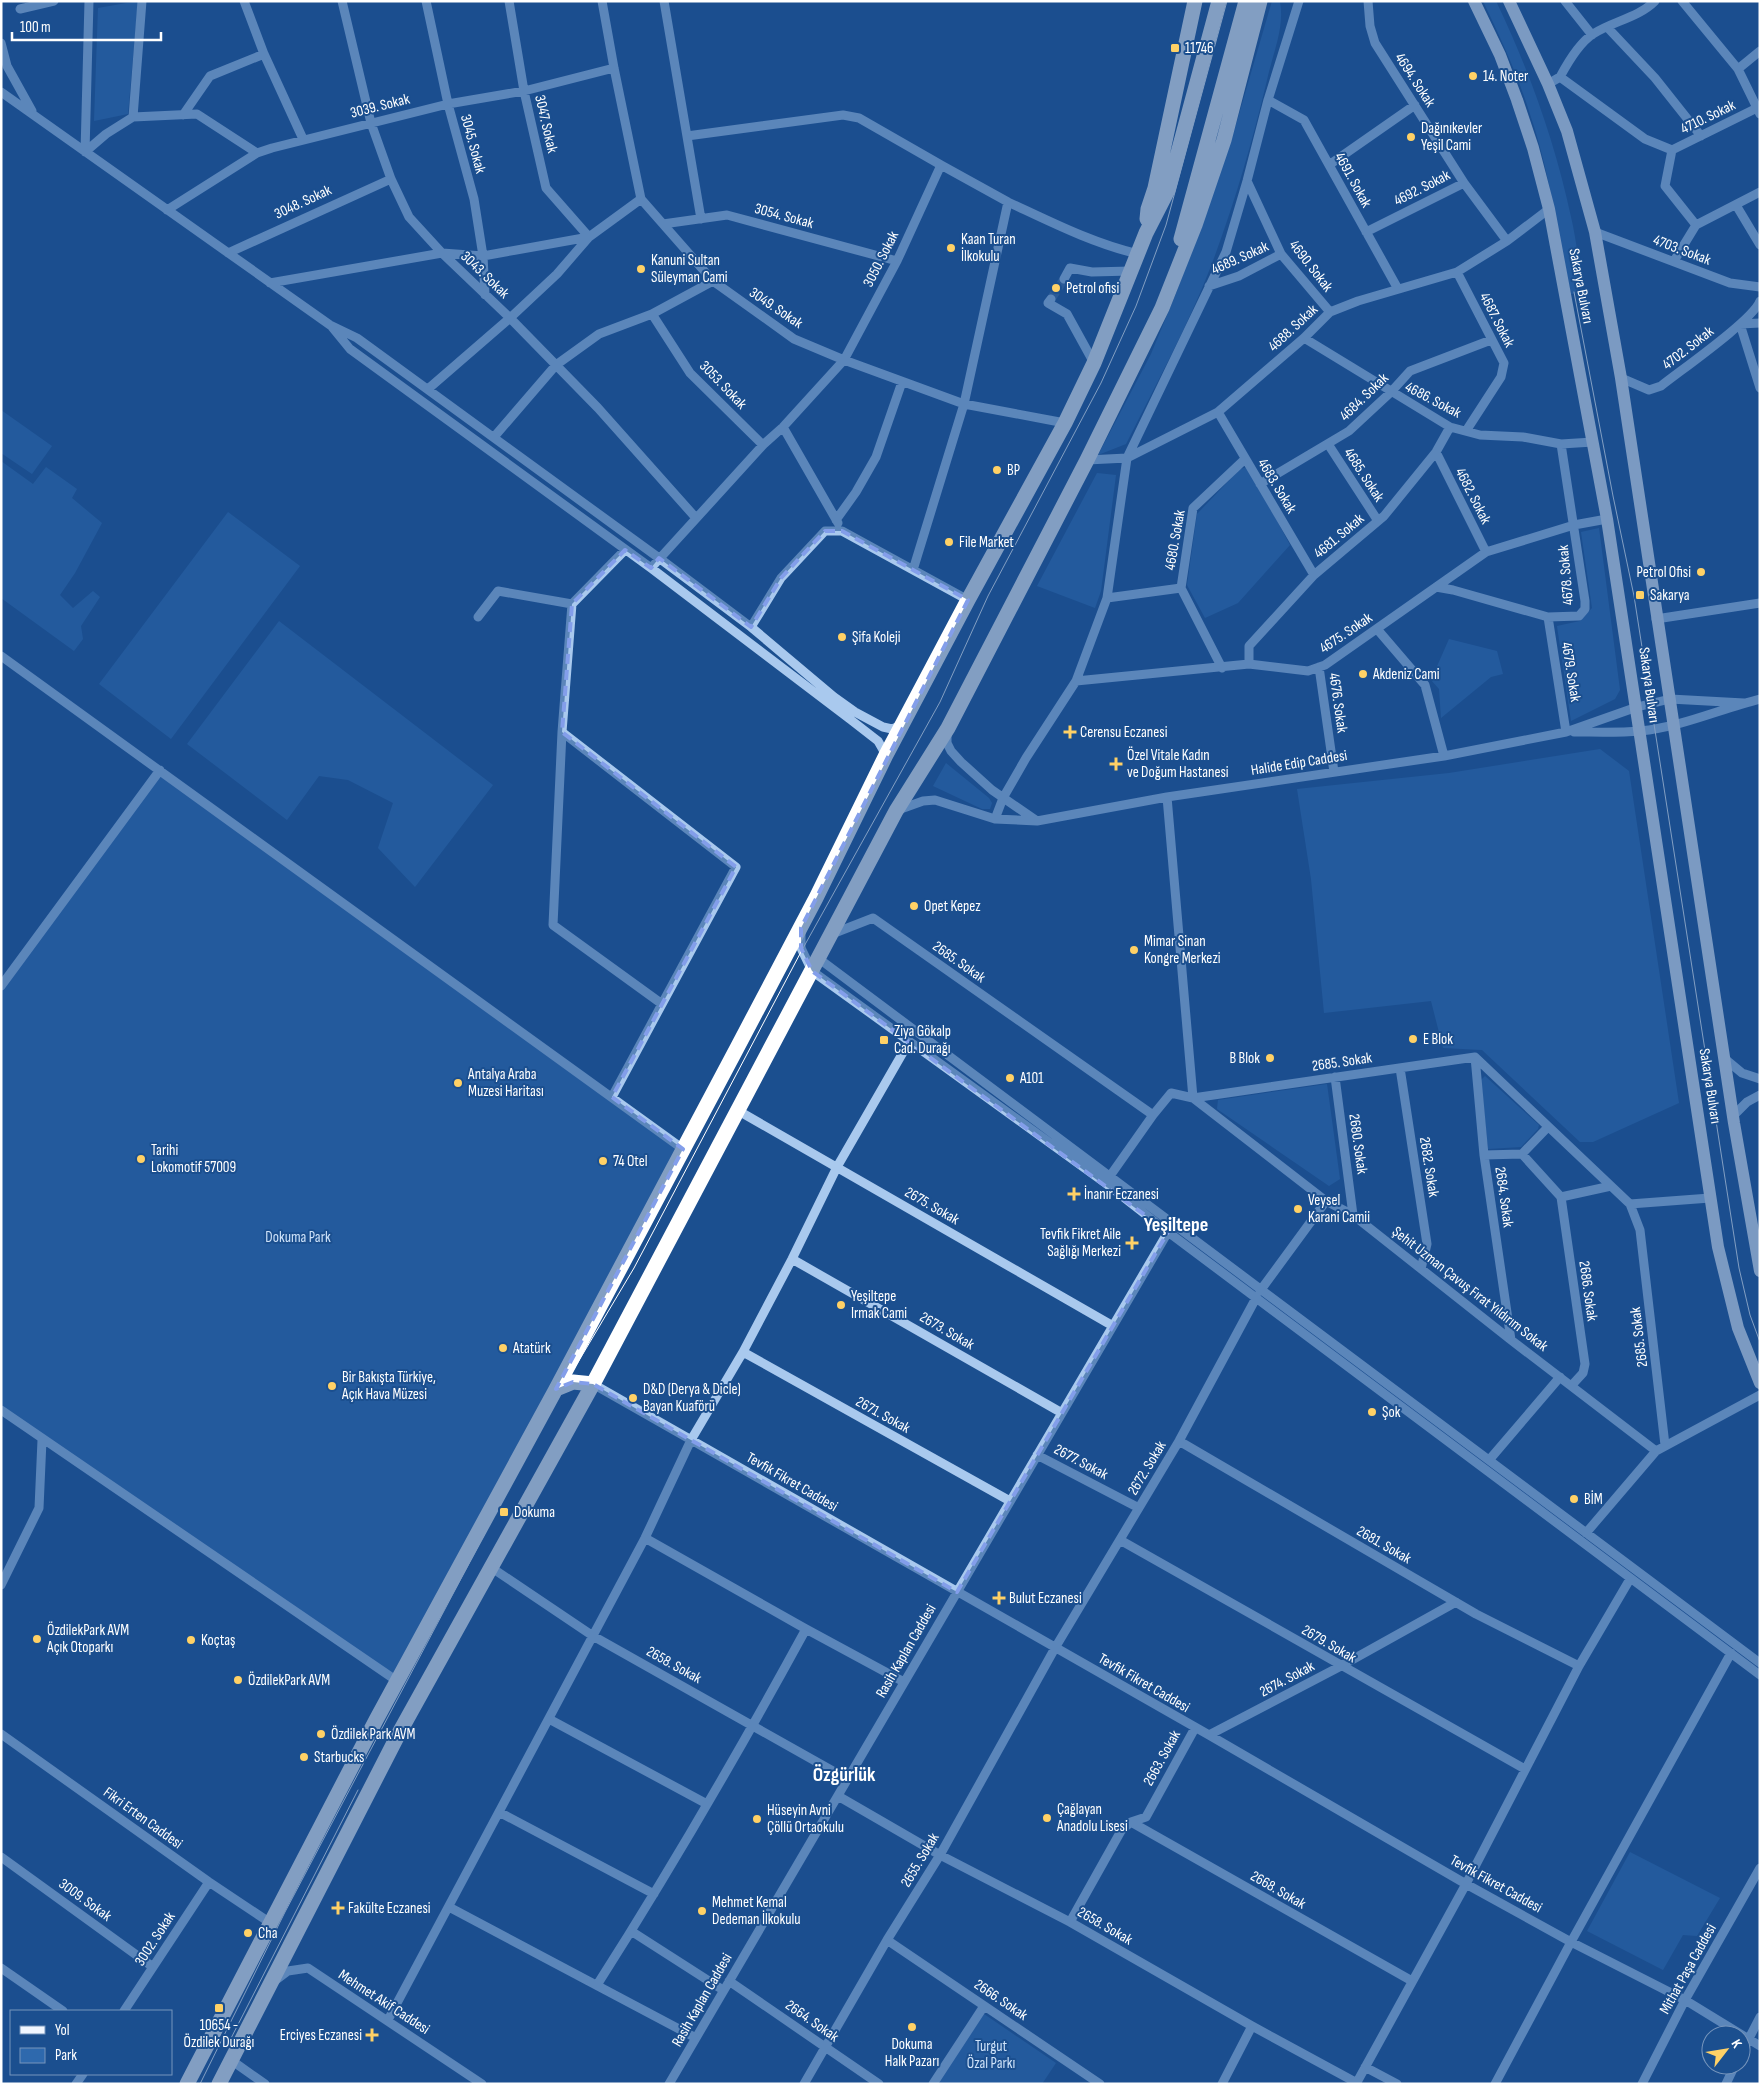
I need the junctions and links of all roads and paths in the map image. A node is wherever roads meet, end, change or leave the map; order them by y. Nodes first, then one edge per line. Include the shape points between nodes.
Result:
1 (54, 1) edge
2 (89, 1) edge
3 (142, 1) edge
4 (244, 1) edge
5 (342, 1) edge
6 (426, 1) edge
7 (508, 1) edge
8 (602, 1) edge
9 (664, 1) edge
10 (1195, 1) edge
11 (1219, 1) edge
12 (1246, 1) edge
13 (1260, 1) edge
14 (1298, 1) edge
15 (1368, 1) edge
16 (1474, 1) edge
17 (1509, 1) edge
18 (1565, 1) edge
19 (1655, 1) edge
20 (1682, 1) edge
21 (20, 9) dead end
22 (1606, 27) junction
23 (1592, 35) junction
24 (1, 43) edge
25 (1760, 50) edge
26 (264, 54) junction
27 (614, 68) junction
28 (1738, 70) junction
29 (1560, 77) junction
30 (1548, 84) junction
31 (524, 91) junction
32 (1, 92) edge
33 (1268, 100) junction
34 (448, 104) junction
35 (1415, 105) junction
36 (1758, 111) edge
37 (183, 115) junction
38 (34, 116) junction
39 (132, 117) junction
40 (371, 123) junction
41 (687, 136) junction
42 (1701, 136) junction
43 (303, 139) junction
44 (1672, 150) junction
45 (85, 152) junction
46 (257, 153) junction
47 (941, 166) junction
48 (1330, 166) junction
49 (391, 179) junction
50 (1247, 181) junction
51 (1464, 183) junction
52 (1760, 192) edge
53 (641, 199) junction
54 (1008, 202) junction
55 (1736, 205) junction
56 (1550, 209) junction
57 (167, 210) junction
58 (701, 219) junction
59 (663, 224) junction
60 (1696, 225) junction
61 (1366, 232) junction
62 (1595, 232) junction
63 (1146, 233) junction
64 (589, 237) junction
65 (1507, 241) junction
66 (1760, 245) edge
67 (228, 252) junction
68 (442, 252) junction
69 (1138, 254) junction
70 (1281, 254) junction
71 (483, 256) junction
72 (897, 261) junction
73 (1674, 261) junction
74 (1131, 272) junction
75 (1457, 272) junction
76 (1064, 279) tunnel mouth
77 (713, 282) junction
78 (270, 283) junction
79 (1209, 286) junction
80 (1760, 288) edge
81 (1398, 289) junction
82 (485, 295) junction
83 (1051, 298) dead end
84 (1760, 301) edge
85 (1162, 308) junction
86 (1330, 312) junction
87 (652, 314) junction
88 (510, 318) junction
89 (1760, 323) edge
90 (1740, 324) junction
91 (330, 325) junction
92 (1304, 338) junction
93 (1491, 340) junction
94 (844, 360) junction
95 (1094, 363) junction
96 (556, 365) junction
97 (1621, 378) junction
98 (902, 382) junction
99 (1760, 388) edge
100 (428, 389) junction
101 (1391, 392) junction
102 (964, 404) junction
103 (1218, 412) junction
104 (1065, 423) junction
105 (1450, 427) junction
106 (784, 428) junction
107 (1466, 431) junction
108 (494, 437) junction
109 (1593, 442) junction
110 (1328, 444) junction
111 (1561, 444) junction
112 (763, 445) junction
113 (1436, 452) junction
114 (1127, 458) junction
115 (1245, 459) junction
116 (1087, 460) junction
117 (1260, 484) junction
118 (696, 518) junction
119 (1606, 519) junction
120 (836, 520) junction
121 (1378, 521) junction
122 (1574, 525) junction
123 (842, 531) junction
124 (625, 550) junction
125 (1486, 552) junction
126 (659, 558) junction
127 (651, 568) junction
128 (913, 570) junction
129 (1314, 575) junction
130 (1436, 587) junction
131 (1181, 588) junction
132 (1107, 598) junction
133 (968, 600) junction
134 (1760, 603) edge
135 (572, 604) junction
136 (478, 617) dead end
137 (1548, 617) junction
138 (1656, 619) junction
139 (751, 627) junction
140 (1376, 629) junction
141 (1, 656) edge
142 (1249, 664) junction
143 (1319, 667) junction
144 (1222, 668) junction
145 (1076, 681) junction
146 (1670, 699) junction
147 (1760, 699) edge
148 (1744, 703) junction
149 (1637, 706) junction
150 (853, 716) junction
151 (902, 725) junction
152 (1674, 725) junction
153 (948, 728) junction
154 (1640, 731) junction
155 (562, 732) junction
156 (1566, 732) junction
157 (886, 755) junction
158 (1444, 756) junction
159 (160, 770) junction
160 (1334, 772) junction
161 (1167, 797) junction
162 (1003, 798) junction
163 (896, 811) junction
164 (995, 820) junction
165 (1037, 821) junction
166 (801, 928) junction
167 (832, 934) junction
168 (815, 965) junction
169 (1, 986) edge
170 (662, 1004) junction
171 (909, 1042) junction
172 (1475, 1057) junction
173 (1724, 1058) junction
174 (1400, 1068) junction
175 (1335, 1077) junction
176 (1760, 1079) edge
177 (1760, 1095) edge
178 (612, 1097) junction
179 (1193, 1098) junction
180 (737, 1110) junction
181 (1153, 1116) junction
182 (1733, 1116) junction
183 (1548, 1127) junction
184 (683, 1149) junction
185 (1522, 1154) junction
186 (1484, 1155) junction
187 (837, 1167) junction
188 (1110, 1176) junction
189 (1612, 1186) junction
190 (1561, 1197) junction
191 (1710, 1198) junction
192 (1326, 1201) junction
193 (1630, 1204) junction
194 (1353, 1215) junction
195 (1168, 1232) junction
196 (792, 1259) junction
197 (1420, 1269) junction
198 (1760, 1271) edge
199 (1258, 1295) junction
200 (1113, 1326) junction
201 (1511, 1340) junction
202 (743, 1352) junction
203 (1560, 1377) junction
204 (1760, 1383) edge
205 (593, 1384) junction
206 (1572, 1386) junction
207 (556, 1389) junction
208 (1760, 1395) edge
209 (1, 1410) edge
210 (1062, 1413) junction
211 (42, 1440) junction
212 (692, 1440) junction
213 (1179, 1441) junction
214 (1665, 1445) junction
215 (1656, 1451) junction
216 (1037, 1455) junction
217 (1490, 1459) junction
218 (1010, 1501) junction
219 (1139, 1508) junction
220 (1586, 1533) junction
221 (645, 1538) junction
222 (1120, 1540) junction
223 (492, 1568) junction
224 (1630, 1579) junction
225 (1, 1585) edge
226 (957, 1592) junction
227 (1456, 1602) junction
228 (806, 1629) junction
229 (593, 1636) junction
230 (1055, 1648) junction
231 (1731, 1653) junction
232 (1760, 1663) edge
233 (1341, 1666) junction
234 (1579, 1666) junction
235 (1760, 1675) edge
236 (397, 1680) junction
237 (904, 1682) junction
238 (549, 1719) junction
239 (754, 1725) junction
240 (1195, 1728) junction
241 (1, 1734) edge
242 (1209, 1735) junction
243 (1525, 1769) junction
244 (847, 1779) junction
245 (838, 1796) junction
246 (707, 1804) junction
247 (499, 1812) junction
248 (1131, 1822) junction
249 (940, 1855) junction
250 (1, 1856) edge
251 (1760, 1868) edge
252 (209, 1882) junction
253 (1466, 1884) junction
254 (654, 1894) junction
255 (449, 1907) junction
256 (270, 1922) junction
257 (1070, 1922) junction
258 (631, 1931) junction
259 (887, 1940) junction
260 (1571, 1942) junction
261 (153, 1967) junction
262 (1, 1968) edge
263 (729, 1981) junction
264 (1412, 1981) junction
265 (597, 1985) junction
266 (268, 1986) junction
267 (723, 1990) junction
268 (1685, 2000) junction
269 (984, 2006) junction
270 (62, 2010) edge
271 (125, 2010) edge
272 (1760, 2017) edge
273 (388, 2020) junction
274 (1725, 2025) edge
275 (1252, 2026) junction
276 (1751, 2034) edge
277 (696, 2038) junction
278 (824, 2047) junction
279 (231, 2060) junction
280 (1365, 2067) junction
281 (1357, 2083) edge
282 (187, 2084) edge
283 (219, 2084) edge
284 (265, 2084) edge
285 (482, 2084) edge
286 (669, 2084) edge
287 (804, 2084) edge
288 (879, 2084) edge
289 (933, 2084) edge
290 (1100, 2084) edge
291 (1222, 2084) edge
292 (1397, 2084) edge
293 (1495, 2084) edge
294 (1642, 2084) edge

1 - 21 street
2 - 45 street
3 - 39 street
4 - 26 street
5 - 40 street, 3043. Sokak
6 - 34 street, 3045. Sokak
7 - 31 street, 3047. Sokak
8 - 27 street, 3049. Sokak
9 - 41 street
10 - 63 highway via 1148,209
11 - 63 highway via 1168,190
12 - 85 highway
13 - 85 highway via 1224,140
14 - 33 street
15 - 35 street, 4694. Sokak via 1370,26 1376,43
16 - 56 main road, Sakarya Bulvarı via 1517,100
17 - 30 main road, Sakarya Bulvarı
18 - 23 street
19 - 22 street via 1646,10
20 - 28 street
22 - 23 street
22 - 42 street via 1655,78
23 - 29 street via 1570,58
24 - 38 street via 7,66
25 - 28 street
26 - 37 street via 210,76
26 - 43 street
27 - 31 street, 3039. Sokak
27 - 53 street, 3049. Sokak
28 - 36 street
29 - 30 street
29 - 44 street via 1645,139
30 - 62 main road, Sakarya Bulvarı via 1567,131
31 - 34 street, 3039. Sokak
31 - 64 street, 3047. Sokak via 546,188
32 - 38 street
33 - 48 street, 4691. Sokak via 1304,120
33 - 50 street
34 - 40 street, 3039. Sokak
34 - 71 street, 3045. Sokak via 474,199
35 - 48 street
35 - 51 street, 4694. Sokak
36 - 42 street, 4710. Sokak
37 - 39 street
37 - 46 street via 197,114
38 - 45 street
39 - 45 street
40 - 43 street, 3039. Sokak
40 - 49 street, 3043. Sokak
41 - 47 street via 843,115 859,118
41 - 58 street
42 - 44 street, 4710. Sokak
43 - 46 street, 3039. Sokak
44 - 60 street via 1665,186
45 - 57 street
46 - 57 street, 3039. Sokak
47 - 54 street
47 - 72 street, 3050. Sokak
48 - 61 street, 4691. Sokak
49 - 67 street, 3048. Sokak
49 - 68 street, 3043. Sokak via 409,217
50 - 70 street, 4690. Sokak
50 - 79 street via 1226,252
51 - 61 street, 4692. Sokak
51 - 65 street, 4694. Sokak
52 - 55 street
53 - 59 street, 3049. Sokak
53 - 64 street
54 - 69 street via 1076,234
54 - 102 street
55 - 60 street
55 - 66 street
56 - 65 street, 4688. Sokak
56 - 109 main road, Sakarya Bulvarı
57 - 67 street
58 - 59 street, 3054. Sokak
58 - 72 street, 3054. Sokak via 727,214
59 - 77 street, 3049. Sokak
60 - 73 street
61 - 81 street, 4691. Sokak
62 - 73 street, 4703. Sokak
62 - 97 main road, Sakarya Bulvarı
63 - 69 highway
64 - 71 street
64 - 88 street via 557,274
65 - 75 street, 4688. Sokak
67 - 78 street
68 - 71 street
68 - 78 street
68 - 82 street, 3043. Sokak
69 - 74 highway
70 - 79 street, 4689. Sokak via 1239,276
70 - 86 street, 4690. Sokak
71 - 82 street, 3045. Sokak
72 - 94 street, 3050. Sokak
73 - 80 street, 4703. Sokak via 1730,283
74 - 76 street via 1092,272 1070,268
74 - 95 highway
75 - 81 street, 4688. Sokak
75 - 93 street, 4687. Sokak
77 - 87 street
77 - 94 street, 3049. Sokak via 794,338
78 - 91 street
79 - 114 street
81 - 86 street, 4688. Sokak
82 - 88 street, 3043. Sokak
83 - 95 street via 1048,303 1067,314
84 - 90 street, 4702. Sokak
85 - 116 highway
86 - 92 street, 4688. Sokak
87 - 96 street via 599,334
87 - 112 street, 3053. Sokak via 690,374
88 - 96 street, 3043. Sokak
88 - 100 street
89 - 90 street
90 - 97 street, 4702. Sokak via 1661,386 1648,390
90 - 99 street
91 - 100 street via 357,338
91 - 124 street via 350,349
92 - 101 street, 4686. Sokak
92 - 103 street, 4688. Sokak
93 - 101 street, 4684. Sokak via 1410,371
93 - 107 street, 4687. Sokak via 1504,364 1501,377
94 - 98 street, 3049. Sokak
94 - 106 street, 3050. Sokak
95 - 104 highway
96 - 108 street
96 - 118 street, 3043. Sokak
97 - 138 main road, Sakarya Bulvarı
98 - 102 street, 3049. Sokak
98 - 120 street via 876,457
100 - 108 street
101 - 105 street, 4686. Sokak
101 - 110 street, 4684. Sokak via 1349,431
102 - 104 street, 3049. Sokak
102 - 128 street
103 - 114 street, 4688. Sokak
103 - 115 street, 4683. Sokak
104 - 133 highway
105 - 107 street, 4686. Sokak
105 - 113 street, 4681. Sokak
106 - 112 street, 3050. Sokak
106 - 120 street
107 - 111 street, 4686. Sokak
108 - 126 street
109 - 111 street, 4686. Sokak
109 - 119 main road, Sakarya Bulvarı
110 - 117 street, 4684. Sokak
110 - 121 street, 4685. Sokak
111 - 122 street, 4678. Sokak
112 - 118 street, 3050. Sokak
113 - 121 street, 4681. Sokak
113 - 125 street, 4682. Sokak
114 - 116 street, 4688. Sokak
114 - 132 street
115 - 117 street, 4683. Sokak
115 - 131 street, 4680. Sokak via 1193,508
116 - 153 highway
117 - 129 street, 4683. Sokak
118 - 126 street, 3050. Sokak
119 - 122 street, 4675. Sokak
119 - 149 main road, Sakarya Bulvarı
120 - 123 street
121 - 129 street, 4681. Sokak
122 - 125 street, 4675. Sokak
122 - 137 street, 4678. Sokak via 1585,609 1579,616
123 - 128 street
123 - 139 street via 825,531 781,578
124 - 127 street
124 - 135 street
125 - 130 street, 4675. Sokak
126 - 127 street, 3050. Sokak
126 - 139 street
127 - 150 street
128 - 133 street
129 - 142 street, 4681. Sokak via 1249,646
130 - 137 street, 4678. Sokak
130 - 140 street, 4675. Sokak
131 - 132 street
131 - 144 street, 4680. Sokak
132 - 145 street
133 - 151 highway
134 - 138 street
135 - 136 street via 498,591
135 - 155 street
137 - 156 street, 4679. Sokak
138 - 146 main road, Sakarya Bulvarı
139 - 150 street
140 - 143 street, 4675. Sokak
140 - 158 street via 1426,685
141 - 159 street
142 - 143 street, 4675. Sokak via 1308,671
142 - 144 street, 4675. Sokak
143 - 160 street, 4676. Sokak
144 - 145 street, 4675. Sokak
145 - 162 street
146 - 148 street
146 - 149 street
146 - 152 main road, Sakarya Bulvarı
147 - 148 street
148 - 152 street
149 - 154 main road, Sakarya Bulvarı
149 - 156 street
150 - 151 street via 892,729
150 - 157 street via 878,741
151 - 157 highway
152 - 154 street
152 - 173 main road, Sakarya Bulvarı
153 - 162 street via 950,751
153 - 163 highway
154 - 156 street
154 - 191 main road, Sakarya Bulvarı
155 - 170 street via 553,925
155 - 170 street via 736,867
156 - 158 street, Halide Edip Caddesi
157 - 166 highway
158 - 160 street, Halide Edip Caddesi
159 - 169 street
159 - 178 street
160 - 161 street, Halide Edip Caddesi
161 - 165 street, Halide Edip Caddesi
161 - 179 street
162 - 164 street
162 - 165 street
163 - 164 street, Halide Edip Caddesi via 935,800
163 - 167 highway
164 - 165 street, Halide Edip Caddesi
166 - 168 street via 801,948
166 - 184 highway
167 - 168 highway
167 - 181 street, 2685. Sokak via 873,918
168 - 171 street
168 - 180 highway
168 - 188 street
170 - 178 street
171 - 187 street
171 - 195 street
172 - 174 street, 2685. Sokak
172 - 183 street, 2685. Sokak
172 - 186 street, 2684. Sokak
173 - 176 street via 1742,1073
173 - 182 main road, Sakarya Bulvarı
174 - 175 street, 2685. Sokak
174 - 197 street, 2682. Sokak via 1427,1244
175 - 179 street, 2685. Sokak
175 - 194 street, 2680. Sokak
177 - 182 street
178 - 184 street
179 - 181 street, 2685. Sokak via 1171,1093
179 - 192 street, Şehit Uzman Çavuş Fırat Yıldırım Sokak
180 - 187 street, 2675. Sokak
180 - 205 highway
181 - 188 street
182 - 198 main road, Sakarya Bulvarı
183 - 185 street
183 - 189 street, 2685. Sokak
184 - 207 highway
185 - 186 street
185 - 190 street
186 - 201 street, 2684. Sokak
187 - 196 street
187 - 200 street, 2675. Sokak
188 - 199 street
189 - 190 street
189 - 193 street, 2685. Sokak
190 - 206 street, 2686. Sokak via 1585,1364 1583,1373
191 - 193 street
191 - 204 main road, Sakarya Bulvarı via 1738,1328
192 - 194 street, Şehit Uzman Çavuş Fırat Yıldırım Sokak
192 - 199 street, 2672. Sokak
193 - 214 street, 2685. Sokak via 1640,1230
194 - 197 street, Şehit Uzman Çavuş Fırat Yıldırım Sokak
195 - 199 street
195 - 200 street, Rasih Kaplan Caddesi
196 - 202 street
196 - 210 street, 2673. Sokak
197 - 201 street, Şehit Uzman Çavuş Fırat Yıldırım Sokak
199 - 213 street, 2672. Sokak
199 - 217 street
199 - 224 street
200 - 210 street, Rasih Kaplan Caddesi
201 - 203 street, Şehit Uzman Çavuş Fırat Yıldırım Sokak
202 - 212 street
202 - 218 street, 2671. Sokak
203 - 206 street, Şehit Uzman Çavuş Fırat Yıldırım Sokak
203 - 217 street
205 - 207 highway via 573,1382
205 - 212 street, Tevfik Fikret Caddesi
205 - 223 highway
206 - 215 street, Şehit Uzman Çavuş Fırat Yıldırım Sokak
207 - 236 highway
208 - 214 street
209 - 211 street
210 - 216 street, Rasih Kaplan Caddesi
211 - 225 street via 39,1508
211 - 236 street
212 - 221 street
212 - 226 street, Tevfik Fikret Caddesi
213 - 219 street, 2672. Sokak
213 - 227 street, 2681. Sokak
214 - 215 street
215 - 220 street
216 - 218 street, Rasih Kaplan Caddesi
216 - 219 street, 2677. Sokak
217 - 220 street
218 - 226 street, Rasih Kaplan Caddesi
219 - 222 street, 2672. Sokak
220 - 232 street
221 - 228 street
221 - 229 street
222 - 230 street, 2672. Sokak
222 - 233 street, 2679. Sokak
223 - 229 street, 2658. Sokak
223 - 266 highway via 398,1735
224 - 231 street
224 - 234 street
226 - 230 street, Tevfik Fikret Caddesi
226 - 237 street, Rasih Kaplan Caddesi
227 - 233 street, 2674. Sokak
227 - 234 street, 2681. Sokak
228 - 237 street
228 - 239 street
229 - 238 street
229 - 239 street, 2658. Sokak
230 - 240 street, Tevfik Fikret Caddesi
230 - 249 street, 2655. Sokak
231 - 235 street
231 - 260 street
233 - 242 street, 2674. Sokak
233 - 243 street, 2679. Sokak
234 - 243 street
236 - 256 highway
237 - 244 street, Rasih Kaplan Caddesi
238 - 246 street
238 - 247 street
239 - 244 street, 2658. Sokak
239 - 246 street
240 - 242 street, Tevfik Fikret Caddesi
240 - 248 street, 2663. Sokak via 1146,1816
241 - 252 street, Fikri Erten Caddesi
242 - 253 street, Tevfik Fikret Caddesi
243 - 253 street
244 - 245 street, Rasih Kaplan Caddesi
245 - 249 street, 2658. Sokak
245 - 263 street, Rasih Kaplan Caddesi
246 - 254 street
247 - 254 street
247 - 255 street
248 - 257 street, 2663. Sokak via 1121,1831
248 - 264 street, 2668. Sokak
249 - 257 street, 2658. Sokak
249 - 259 street, 2655. Sokak
250 - 261 street, 3009. Sokak
251 - 268 street, Mithat Paşa Caddesi
252 - 256 street, Fikri Erten Caddesi
252 - 261 street, 3002. Sokak
253 - 260 street, Tevfik Fikret Caddesi
253 - 264 street
254 - 258 street
255 - 265 street
255 - 273 street
256 - 282 highway
257 - 275 street, 2658. Sokak
258 - 265 street
258 - 267 street
259 - 269 street, 2666. Sokak
259 - 278 street, 2655. Sokak
260 - 268 street, Tevfik Fikret Caddesi
260 - 293 street
261 - 271 street, 3002. Sokak
262 - 270 street
263 - 267 street, Rasih Kaplan Caddesi
263 - 278 street, 2664. Sokak
264 - 280 street
265 - 277 street
266 - 273 street, Mehmet Akif Caddesi via 288,1971 308,1968
266 - 279 highway
267 - 277 street, Rasih Kaplan Caddesi
268 - 274 street, Tevfik Fikret Caddesi
268 - 294 street, Mithat Paşa Caddesi
269 - 289 street
269 - 290 street, 2666. Sokak
272 - 276 street
273 - 285 street, Mehmet Akif Caddesi
275 - 281 street, 2658. Sokak
275 - 291 street
277 - 286 street, Rasih Kaplan Caddesi
278 - 287 street, 2655. Sokak
278 - 288 street, 2664. Sokak
279 - 283 highway
279 - 284 street
280 - 281 street
280 - 292 street

